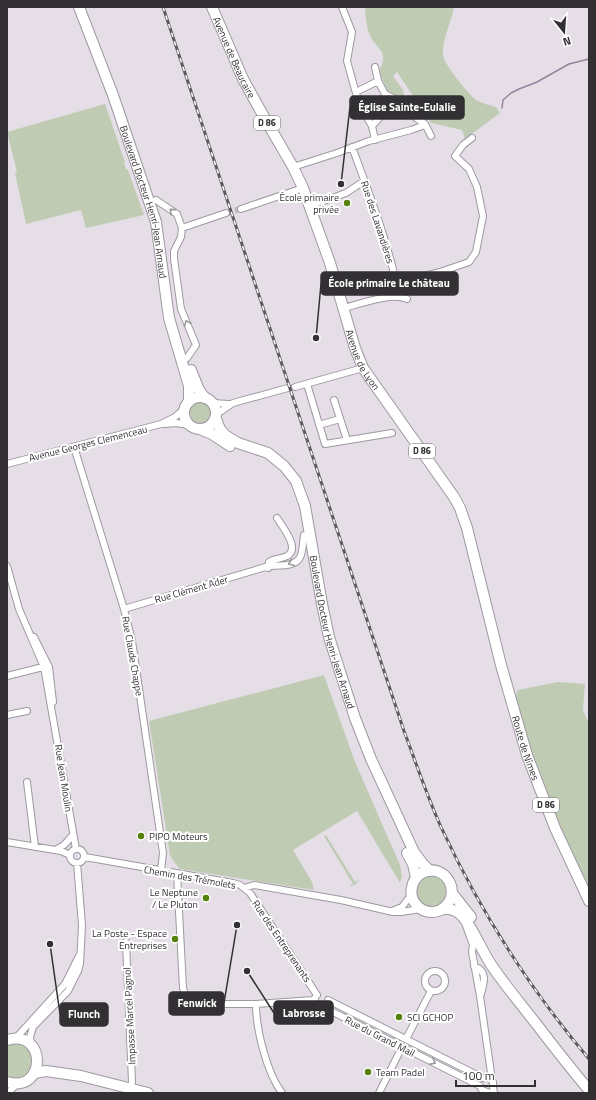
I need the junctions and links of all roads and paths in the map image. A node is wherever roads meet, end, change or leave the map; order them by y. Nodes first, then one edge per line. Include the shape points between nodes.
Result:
1 (79, 7) edge
2 (85, 7) edge
3 (212, 7) edge
4 (342, 7) edge
5 (375, 67) dead end
6 (378, 81) junction
7 (356, 92) junction
8 (387, 95) junction
9 (423, 124) junction
10 (372, 126) junction
11 (431, 136) dead end
12 (472, 138) dead end
13 (375, 140) junction
14 (352, 147) junction
15 (293, 167) junction
16 (364, 181) junction
17 (303, 190) junction
18 (156, 200) junction
19 (309, 206) junction
20 (241, 209) tunnel mouth
21 (226, 214) tunnel mouth
22 (182, 228) junction
23 (397, 283) junction
24 (399, 297) junction
25 (406, 299) dead end
26 (344, 308) junction
27 (187, 358) junction
28 (363, 368) junction
29 (307, 384) junction
30 (295, 387) dead end
31 (288, 388) dead end
32 (334, 400) dead end
33 (209, 401) junction
34 (233, 403) junction
35 (186, 405) junction
36 (216, 416) junction
37 (340, 418) junction
38 (161, 424) junction
39 (189, 425) junction
40 (319, 425) junction
41 (202, 430) junction
42 (392, 433) dead end
43 (346, 437) dead end
44 (74, 447) junction
45 (7, 462) edge
46 (277, 518) dead end
47 (304, 535) junction
48 (7, 566) edge
49 (269, 566) junction
50 (124, 609) junction
51 (46, 666) junction
52 (7, 668) edge
53 (8, 675) edge
54 (513, 705) joint
55 (27, 711) dead end
56 (7, 715) edge
57 (27, 782) dead end
58 (73, 835) junction
59 (7, 842) edge
60 (35, 847) junction
61 (76, 849) junction
62 (54, 850) junction
63 (70, 854) junction
64 (85, 857) junction
65 (77, 864) junction
66 (162, 871) junction
67 (430, 871) junction
68 (178, 873) junction
69 (416, 878) junction
70 (244, 888) junction
71 (452, 893) junction
72 (411, 895) junction
73 (589, 900) edge
74 (421, 909) junction
75 (442, 909) junction
76 (389, 911) junction
77 (464, 918) junction
78 (126, 942) dead end
79 (80, 953) junction
80 (431, 991) dead end
81 (316, 998) junction
82 (328, 1000) junction
83 (256, 1004) junction
84 (323, 1007) junction
85 (11, 1039) edge
86 (406, 1039) junction
87 (31, 1045) junction
88 (402, 1046) junction
89 (38, 1059) junction
90 (490, 1066) junction
91 (34, 1073) junction
92 (81, 1076) junction
93 (484, 1078) junction
94 (492, 1080) junction
95 (589, 1080) edge
96 (12, 1083) edge
97 (480, 1086) junction
98 (130, 1089) junction
99 (589, 1090) edge
100 (491, 1091) edge
101 (8, 1093) edge
102 (148, 1093) edge
103 (282, 1093) edge
104 (379, 1093) edge

1 - 35 main road, Boulevard Docteur Henri-Jean Arnaud via 113,95 156,222 169,318 189,386
2 - 18 main road, Boulevard Docteur Henri-Jean Arnaud
3 - 15 main road, Avenue de Beaucaire / D 86 via 243,79
4 - 7 street via 352,32 347,61
5 - 6 street
6 - 7 street
6 - 8 street
7 - 10 street via 359,104
8 - 9 street via 405,104
8 - 10 street via 380,100 381,116
9 - 11 street
9 - 13 street
10 - 13 street
12 - 23 street via 463,144 455,156 469,169 478,186 483,216 476,252 469,262 462,265
13 - 14 street
14 - 15 street
14 - 16 street, Rue des Lavandières
15 - 17 main road, Avenue de Beaucaire / D 86
16 - 19 street via 346,193
16 - 23 street, Rue des Lavandières
17 - 19 main road, Avenue de Lyon / D 86
17 - 20 street
22 -> 18 street via 177,214
18 - 27 main road, Boulevard Docteur Henri-Jean Arnaud via 165,240 176,317
19 - 26 main road, Avenue de Lyon / D 86
21 - 22 street
27 -> 22 street via 196,345 181,309 174,255 182,237
23 - 24 street, Rue des Lavandières
24 - 25 street
24 - 26 street
26 - 28 main road, Avenue de Lyon / D 86
27 - 33 main road, Boulevard Docteur Henri-Jean Arnaud via 196,386
28 - 29 street
28 - 54 main road, Avenue de Lyon / D 86 via 460,508
29 - 30 street
29 - 40 street
31 - 34 street
32 - 37 street
33 - 34 street
33 - 35 main road via 196,397
33 - 36 main road
34 - 36 street
35 - 38 street, Avenue Georges Clemenceau via 175,417
35 - 39 main road via 184,416
36 - 41 main road via 210,426
36 - 67 main road, Boulevard Docteur Henri-Jean Arnaud via 225,436 268,454 284,466 296,481 305,506 329,636 355,718 414,852
37 - 40 street
37 - 43 street
38 - 39 street, Avenue Georges Clemenceau
38 - 44 street, Avenue Georges Clemenceau
39 - 41 main road
40 - 42 street via 325,444
41 - 47 main road, Boulevard Docteur Henri-Jean Arnaud via 232,447 264,459 279,469 290,484 296,499
44 - 45 street, Avenue Georges Clemenceau
44 - 50 street, Rue Claude Chappe
46 - 49 street via 293,547 288,556 269,562
47 -> 49 street, Rue Clément Ader via 302,555 298,560 284,566
47 - 69 main road, Boulevard Docteur Henri-Jean Arnaud via 318,620 326,649 362,754 413,864
48 - 51 street, Rue Jean Moulin via 25,623 38,644
49 - 50 street, Rue Clément Ader via 266,571 258,570
50 - 66 street, Rue Claude Chappe via 132,641 161,838
51 - 53 street
51 - 58 street, Rue Jean Moulin via 51,678 54,721
52 - 53 street
54 - 73 main road, Route de Nîmes / D 86 via 527,755 555,828
55 - 56 street
57 - 60 street
58 - 61 street, Rue Jean Moulin
58 - 62 street via 64,845
59 - 60 street
60 - 62 street
61 - 63 street
61 - 64 street via 82,851
62 - 63 street
63 - 65 street via 71,860
64 - 65 street
64 - 66 street, Chemin des Trémolets
65 - 79 street via 82,925
66 - 68 street, Chemin des Trémolets
67 - 69 main road
67 - 71 main road via 440,873 448,879
68 - 70 street, Chemin des Trémolets via 233,883
68 - 83 street via 182,988 186,1000 193,1004
69 - 72 main road
70 - 76 street, Chemin des Trémolets via 254,885 268,887
70 - 81 street, Rue des Entreprenants via 250,893
71 - 75 main road via 449,903
71 - 95 main road via 472,917 501,968
72 - 74 main road
72 - 76 street via 402,907
74 - 75 main road via 431,912
74 - 76 street, Chemin des Trémolets
75 - 77 main road via 456,911
77 - 90 street via 472,945
77 - 99 main road via 495,970 516,999
78 - 98 street, Impasse Marcel Pagnol via 132,1082
79 - 85 street via 65,984
79 - 87 street via 80,964 74,980 68,991 34,1027 30,1036
80 - 86 street
81 - 82 street via 323,994
81 - 83 street
81 - 84 street via 316,1005
82 - 84 street
82 - 86 street, Rue du Grand Mail
83 - 103 street via 266,1059
84 - 88 street, Rue du Grand Mail
85 - 87 main road via 25,1041
86 - 88 street via 400,1041
86 - 93 street, Rue du Grand Mail
87 - 89 main road
88 -> 97 street, Rue du Grand Mail
88 - 104 street
89 - 91 main road
89 - 92 main road via 48,1066
90 - 93 street
90 - 94 street
91 - 92 main road via 46,1071
91 - 96 main road via 25,1082
92 - 98 main road
93 - 94 street
93 - 97 street
94 - 100 street
96 - 101 street
97 - 100 street via 482,1090
98 - 102 main road

